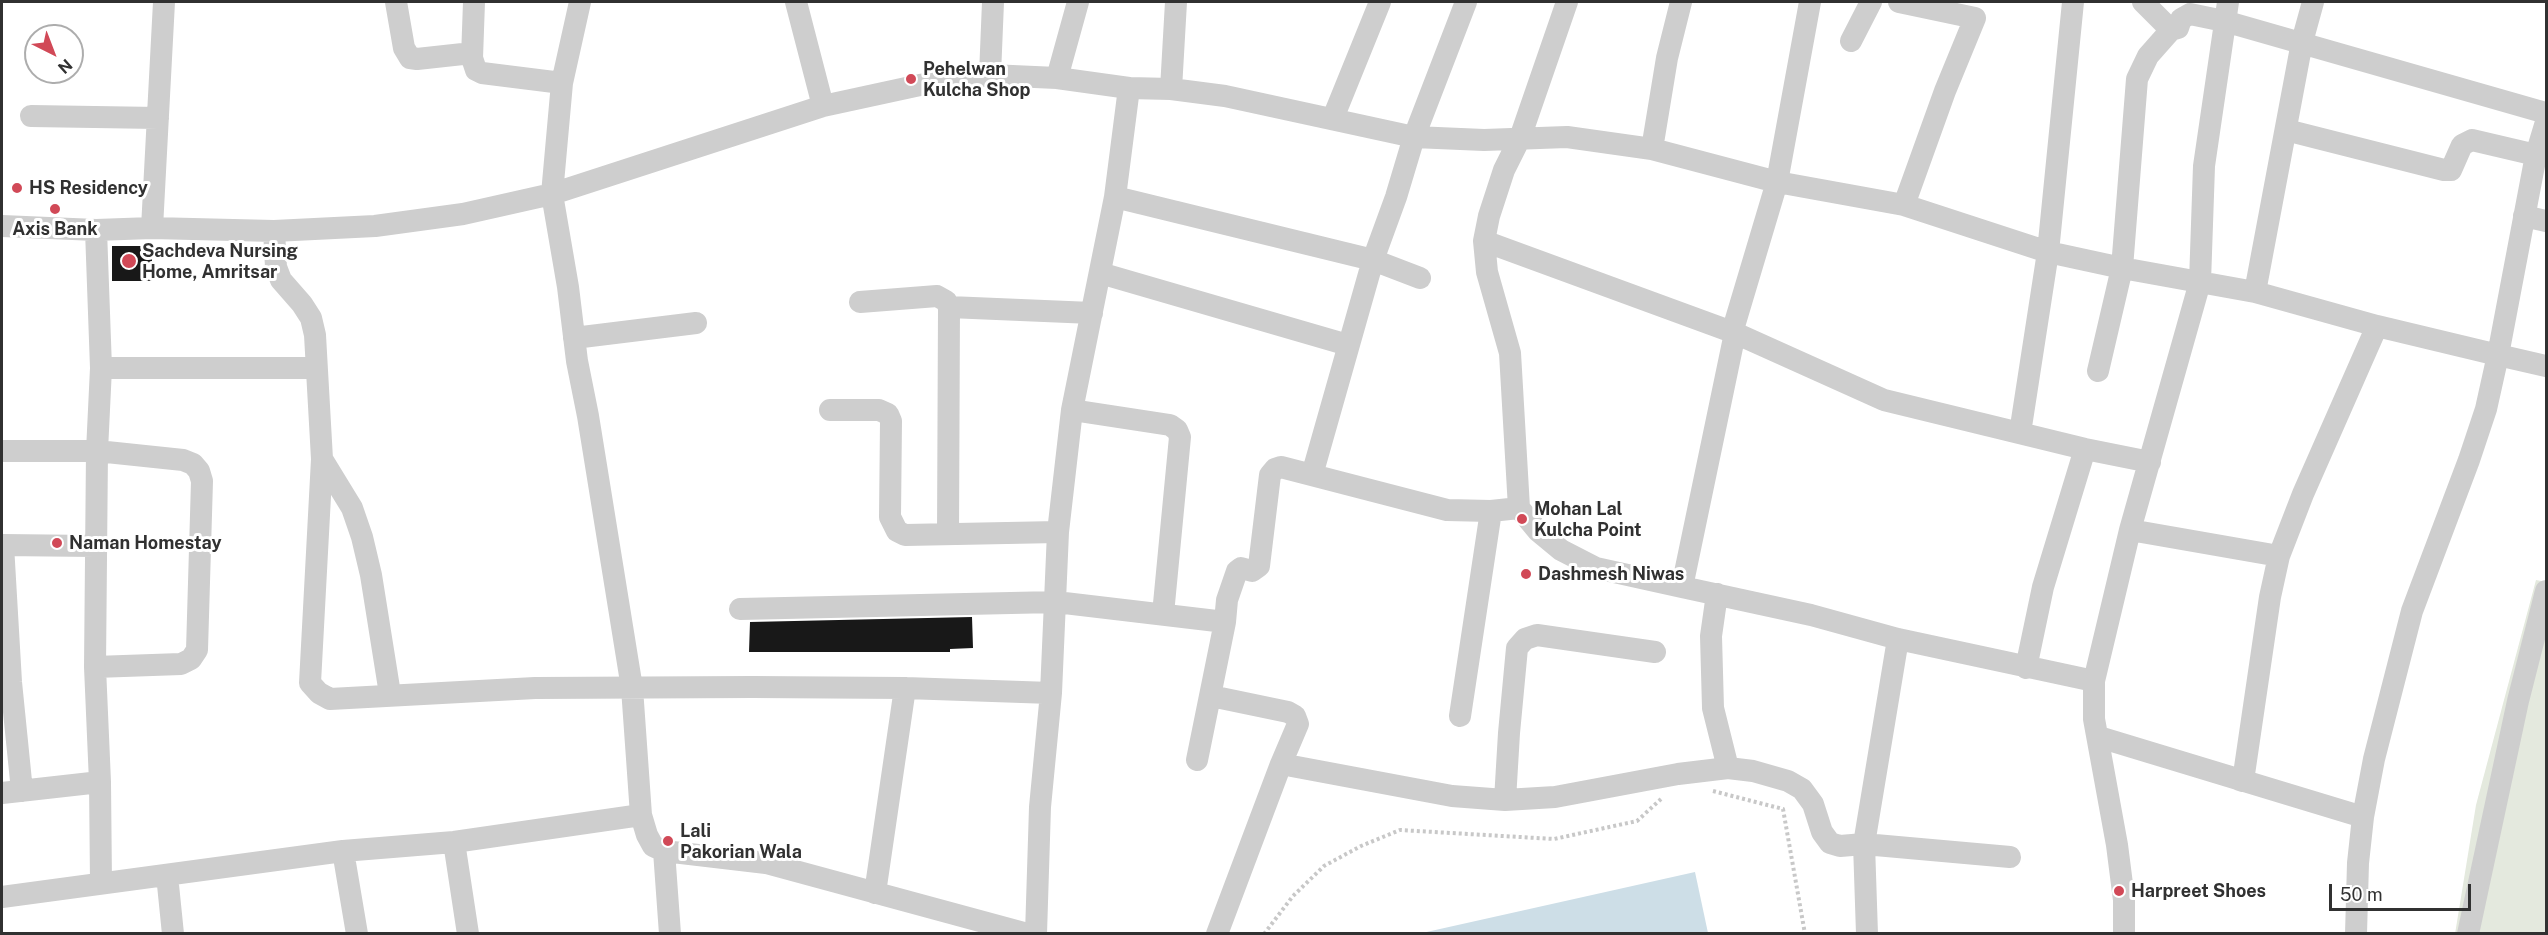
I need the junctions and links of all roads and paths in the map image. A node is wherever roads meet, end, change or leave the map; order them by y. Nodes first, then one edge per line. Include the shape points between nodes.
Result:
1 (164, 2) edge
2 (396, 2) edge
3 (474, 2) edge
4 (580, 2) edge
5 (796, 2) edge
6 (993, 2) edge
7 (1078, 2) edge
8 (1176, 2) edge
9 (1380, 2) edge
10 (1466, 2) edge
11 (1567, 2) edge
12 (1681, 2) edge
13 (1810, 2) edge
14 (1871, 2) edge
15 (1899, 2) edge
16 (2073, 2) edge
17 (2143, 2) edge
18 (2313, 2) edge
19 (2226, 11) edge
20 (2171, 30) junction
21 (1851, 41) dead end
22 (2302, 42) junction
23 (472, 53) junction
24 (990, 75) junction
25 (1057, 78) junction
26 (562, 83) junction
27 (1129, 88) junction
28 (1171, 89) junction
29 (823, 106) junction
30 (2547, 113) edge
31 (31, 117) dead end
32 (158, 118) junction
33 (1334, 118) junction
34 (2547, 122) edge
35 (2286, 130) junction
36 (1414, 137) junction
37 (1520, 138) junction
38 (1652, 149) junction
39 (2536, 155) junction
40 (1777, 182) junction
41 (552, 194) junction
42 (1115, 197) junction
43 (1904, 205) junction
44 (2524, 216) junction
45 (2547, 221) edge
46 (2, 226) edge
47 (152, 228) junction
48 (96, 230) junction
49 (274, 231) junction
50 (1484, 241) junction
51 (2048, 252) junction
52 (1373, 260) junction
53 (2122, 268) junction
54 (1100, 273) junction
55 (1420, 278) dead end
56 (2200, 282) junction
57 (2256, 292) junction
58 (860, 302) dead end
59 (949, 307) junction
60 (1092, 313) junction
61 (696, 323) dead end
62 (2377, 326) junction
63 (1735, 333) junction
64 (574, 338) junction
65 (1348, 345) junction
66 (2498, 355) junction
67 (2547, 366) edge
68 (101, 368) junction
69 (316, 368) junction
70 (2098, 371) dead end
71 (830, 410) dead end
72 (1072, 410) junction
73 (2020, 433) junction
74 (2085, 449) junction
75 (2, 451) edge
76 (97, 451) junction
77 (322, 459) junction
78 (2150, 462) junction
79 (1312, 475) junction
80 (1520, 507) junction
81 (1491, 511) junction
82 (2130, 530) junction
83 (1058, 532) junction
84 (948, 534) junction
85 (2, 545) edge
86 (95, 546) junction
87 (2279, 556) junction
88 (1682, 587) junction
89 (2547, 591) edge
90 (1717, 594) junction
91 (1056, 602) junction
92 (740, 609) dead end
93 (1163, 614) junction
94 (1225, 622) junction
95 (1898, 639) junction
96 (1655, 652) dead end
97 (95, 667) junction
98 (2026, 668) junction
99 (2094, 681) junction
100 (632, 688) junction
101 (905, 688) junction
102 (1051, 693) junction
103 (390, 694) junction
104 (1211, 696) junction
105 (1460, 716) dead end
106 (2098, 737) junction
107 (1197, 760) dead end
108 (1281, 764) junction
109 (1728, 768) junction
110 (2240, 780) junction
111 (100, 782) junction
112 (1704, 790) dead end
113 (12, 792) edge
114 (1663, 796) dead end
115 (1505, 800) junction
116 (641, 815) junction
117 (2363, 817) junction
118 (454, 842) junction
119 (1864, 844) junction
120 (343, 851) junction
121 (664, 851) junction
122 (2010, 857) dead end
123 (167, 875) junction
124 (101, 884) junction
125 (875, 893) junction
126 (2, 897) edge
127 (173, 933) edge
128 (357, 933) edge
129 (468, 933) edge
130 (670, 933) edge
131 (1028, 933) edge
132 (1036, 933) edge
133 (1217, 933) edge
134 (1264, 933) edge
135 (1804, 933) edge
136 (1867, 933) edge
137 (2124, 933) edge
138 (2356, 933) edge
139 (2468, 933) edge

1 - 32 street
2 - 23 street via 404,48 410,58
3 - 23 street
4 - 26 street
5 - 29 street
6 - 24 street
7 - 25 street
8 - 28 street
9 - 33 street
10 - 36 street
11 - 37 street
12 - 38 street via 1666,58
13 - 40 street
14 - 21 street
15 - 43 street via 1975,18
16 - 51 street
17 - 20 street
18 - 22 street
19 - 20 street via 2190,14
19 - 22 street
19 - 56 street via 2204,166
20 - 53 street via 2148,56 2137,79
22 - 30 street
22 - 35 street
23 - 26 street via 473,65 482,73
24 - 25 street
24 - 29 street
25 - 27 street
26 - 41 street
27 - 28 street
27 - 42 street
28 - 33 street
29 - 41 street
31 - 32 street
32 - 47 street
33 - 36 street
34 - 39 street
35 - 39 street via 2444,170 2451,170 2462,145 2472,140
35 - 57 street
36 - 37 street
36 - 52 street
37 - 38 street via 1568,137
37 - 50 street via 1504,170
38 - 40 street
39 - 44 street
40 - 43 street
40 - 63 street
41 - 49 street via 463,214 375,226
41 - 64 street
42 - 52 street
42 - 54 street
43 - 51 street
44 - 45 street
44 - 66 street
46 - 48 street
47 - 48 street
47 - 49 street
48 - 68 street
49 - 69 street via 276,267 281,280 310,318
50 - 63 street
50 - 80 street via 1487,272 1510,353
51 - 53 street
51 - 73 street
52 - 55 street
52 - 65 street
53 - 56 street
53 - 70 street
54 - 60 street
54 - 65 street
56 - 57 street
56 - 78 street
57 - 62 street
58 - 59 street via 937,296
59 - 60 street
59 - 84 street
60 - 72 street
61 - 64 street
62 - 66 street
62 - 87 street
63 - 73 street via 1884,400
63 - 88 street
64 - 100 street
65 - 79 street
66 - 67 street
66 - 117 street via 2469,460 2412,611
68 - 69 street
68 - 76 street
69 - 77 street
71 - 84 street via 879,410 888,414 893,526 905,535
72 - 83 street
72 - 93 street via 1170,424 1177,430 1180,447
73 - 74 street
74 - 78 street
74 - 98 street via 2043,587
75 - 76 street
76 - 86 street
76 - 97 street via 183,460 193,464 202,481 197,650 181,664
77 - 103 street via 352,508 362,537
77 - 103 street via 310,683 330,699
78 - 82 street
79 - 81 street via 1447,510
79 - 94 street via 1281,467 1270,475 1259,566 1252,571 1237,571 1227,600
80 - 81 street
80 - 88 street via 1538,531 1562,550 1596,568
81 - 105 street
82 - 87 street
82 - 99 street
83 - 84 street
83 - 91 street
85 - 86 street
85 - 113 street via 11,682
86 - 97 street
87 - 110 street via 2243,781
88 - 90 street
89 - 139 street via 2518,700
90 - 95 street
90 - 109 street via 1711,636 1713,708
91 - 92 street
91 - 93 street
91 - 102 street
93 - 94 street
94 - 104 street
95 - 98 street
95 - 119 street
96 - 115 street via 1537,635 1525,639 1517,648
97 - 111 street
98 - 99 street
99 - 106 street via 2092,705
100 - 101 street
100 - 103 street
100 - 116 street
101 - 102 street
101 - 125 street
102 - 132 street via 1040,807
104 - 107 street
104 - 108 street via 1295,716 1298,724
106 - 110 street
106 - 137 street via 2124,900
108 - 115 street via 1452,796
108 - 133 street
109 - 115 street via 1555,797
109 - 119 street via 1788,781 1802,789 1813,804 1830,843
110 - 117 street
111 - 113 street
111 - 124 street
112 - 135 path via 1783,809
114 - 134 path via 1637,821 1554,838 1400,830 1324,866 1293,896
116 - 118 street
116 - 121 street via 653,846
117 - 138 street
118 - 120 street
118 - 129 street
119 - 122 street
119 - 136 street
120 - 123 street
120 - 128 street
121 - 125 street via 766,863
121 - 130 street
123 - 124 street
123 - 127 street
124 - 126 street
125 - 131 street

